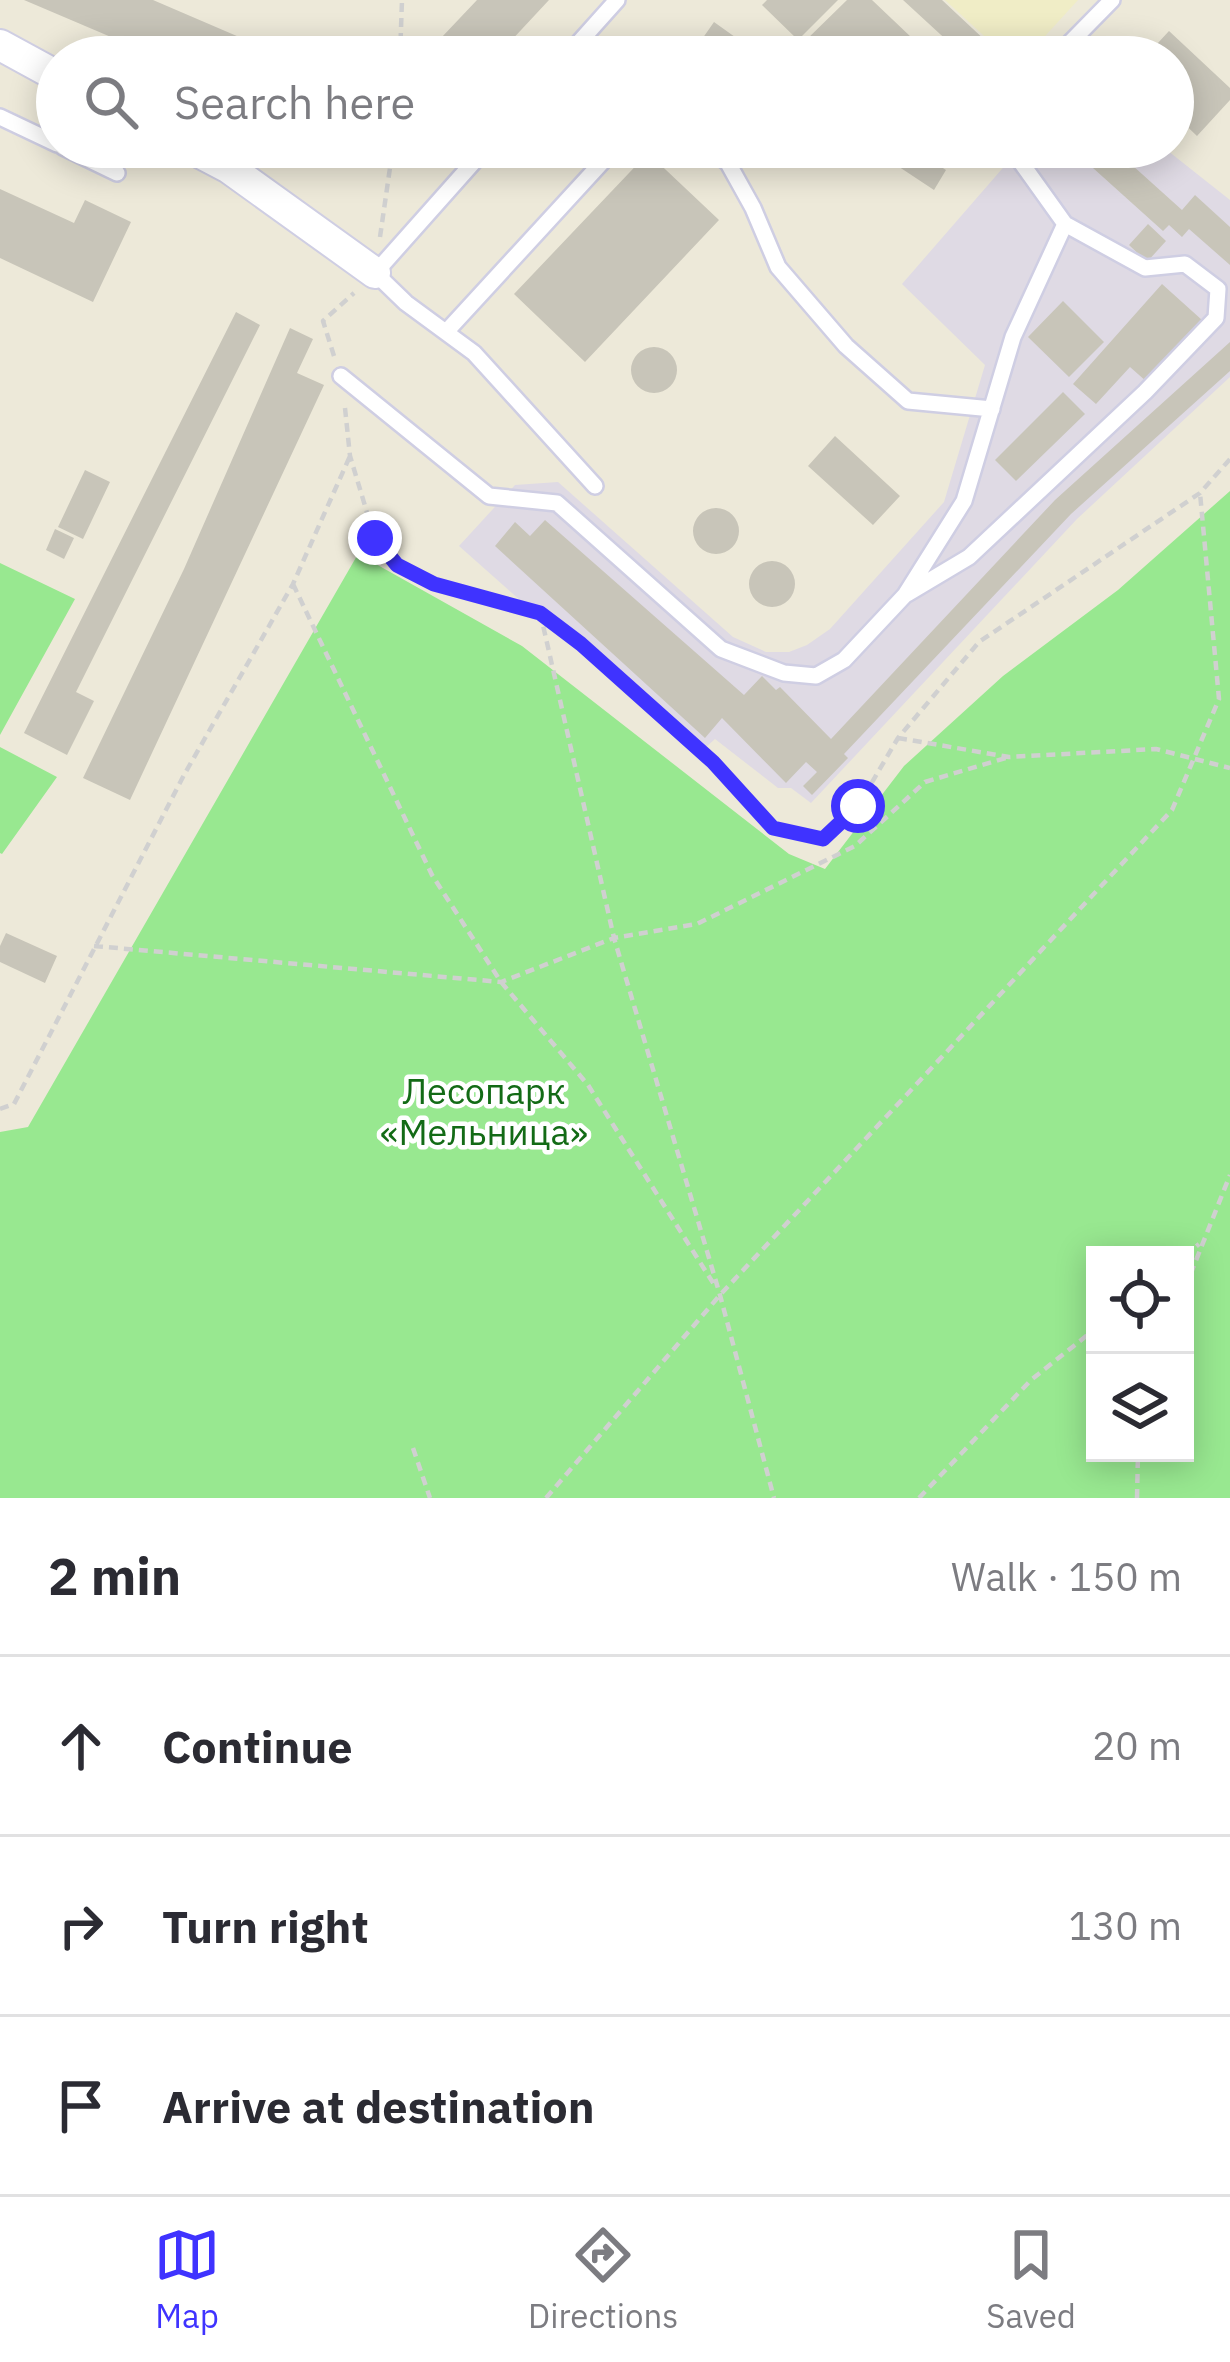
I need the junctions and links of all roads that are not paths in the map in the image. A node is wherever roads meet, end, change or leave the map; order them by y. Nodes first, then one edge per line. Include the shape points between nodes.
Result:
1 (617, 0) edge
2 (1112, 0) edge
3 (585, 36) edge
4 (1077, 36) edge
5 (0, 45) edge
6 (36, 65) edge
7 (0, 116) edge
8 (36, 134) edge
9 (106, 168) edge
10 (229, 168) edge
11 (468, 168) edge
12 (597, 168) edge
13 (731, 168) edge
14 (1025, 168) edge
15 (117, 173) dead end
16 (1065, 224) junction
17 (374, 274) junction
18 (446, 332) junction
19 (341, 376) road end
20 (992, 409) junction
21 (595, 486) dead end
22 (904, 595) junction

1 - 3 lane
2 - 4 lane
5 - 6 street
7 - 8 lane
9 - 15 lane
10 - 17 street
11 - 17 lane
12 - 18 lane
13 - 20 lane via 778,268 846,346 908,401
14 - 16 lane
16 - 20 lane via 1013,337
16 - 22 lane via 1145,268 1185,264 1218,289 1216,318 969,557
17 - 18 lane
18 - 21 lane
19 - 22 lane via 489,496 557,503 721,649 746,660 816,676 844,660
20 - 22 lane via 964,501

